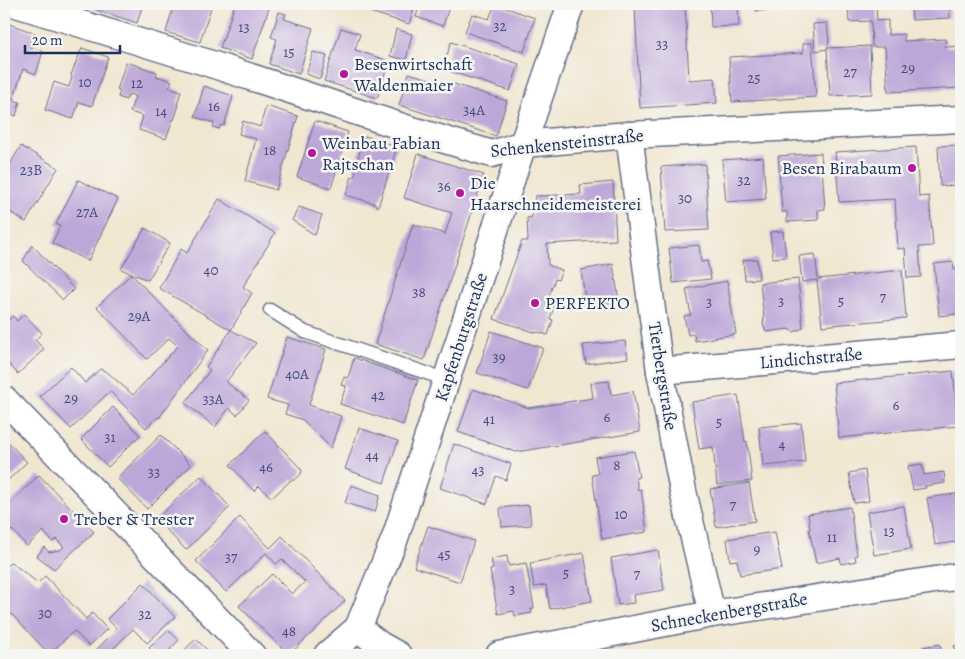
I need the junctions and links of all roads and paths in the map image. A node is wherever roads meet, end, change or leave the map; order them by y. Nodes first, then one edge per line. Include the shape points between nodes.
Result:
1 (16, 4) edge
2 (571, 4) edge
3 (961, 119) edge
4 (630, 136) junction
5 (523, 144) junction
6 (270, 310) dead end
7 (961, 345) edge
8 (660, 371) junction
9 (447, 380) junction
10 (5, 402) edge
11 (961, 576) edge
12 (712, 614) junction
13 (358, 628) junction
14 (252, 655) edge
15 (327, 655) edge
16 (398, 655) edge
17 (499, 655) edge

1 - 5 street, Schenkensteinstraße via 492,154
2 - 5 street, Kapfenburgstraße
3 - 4 street, Schenkensteinstraße
4 - 5 street, Schenkensteinstraße
4 - 8 street, Tierbergstraße
5 - 9 street, Kapfenburgstraße
6 - 9 lane via 305,332
7 - 8 street, Lindichstraße
8 - 12 street, Tierbergstraße via 683,491
9 - 13 street, Kapfenburgstraße via 395,538
10 - 14 street
11 - 12 street, Schneckenbergstraße
12 - 17 street, Schneckenbergstraße
13 - 15 street, Kapfenburgstraße
13 - 16 street

